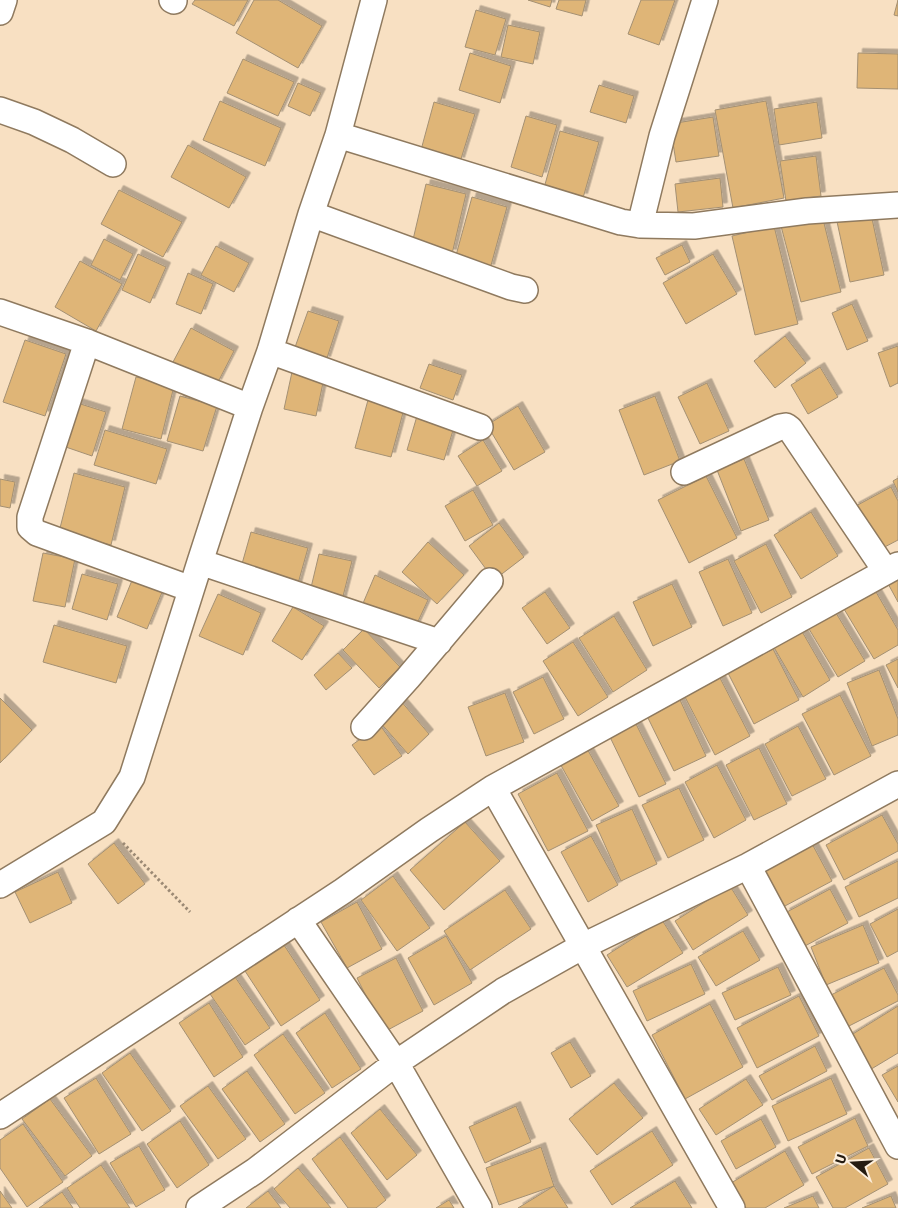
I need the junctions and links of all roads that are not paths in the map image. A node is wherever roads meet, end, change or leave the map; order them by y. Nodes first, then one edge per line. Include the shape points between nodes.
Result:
1 (4, 0) edge
2 (374, 0) edge
3 (705, 0) edge
4 (0, 12) edge
5 (0, 110) edge
6 (338, 135) junction
7 (113, 164) dead end
8 (898, 205) edge
9 (311, 214) junction
10 (640, 225) junction
11 (525, 290) dead end
12 (0, 312) edge
13 (87, 342) junction
14 (270, 351) junction
15 (250, 407) junction
16 (480, 428) dead end
17 (684, 472) dead end
18 (200, 562) junction
19 (892, 568) edge
20 (490, 580) dead end
21 (191, 589) junction
22 (439, 642) junction
23 (364, 727) dead end
24 (897, 786) edge
25 (493, 788) junction
26 (748, 866) junction
27 (0, 885) edge
28 (298, 920) junction
29 (583, 946) junction
30 (396, 1063) junction
31 (0, 1116) edge
32 (898, 1146) edge
33 (198, 1208) edge
34 (479, 1208) edge
35 (732, 1208) edge

1 - 4 street
2 - 6 street
3 - 10 street via 662,136
5 - 7 street via 72,140
6 - 9 street
6 - 10 street via 621,222
8 - 10 street via 807,211 694,226
9 - 11 street
9 - 14 street
12 - 13 street
13 - 15 street
13 - 21 street via 30,516 30,527 37,533
14 - 15 street
14 - 16 street
15 - 18 street
17 - 19 street via 786,426
18 - 21 street
18 - 22 street
19 - 25 street
20 - 22 street
21 - 27 street via 132,777 104,822
22 - 23 street
24 - 26 street
25 - 28 street
25 - 29 street
26 - 29 street
26 - 32 street
28 - 30 street
28 - 31 street
29 - 30 street via 503,991
29 - 35 street
30 - 33 street via 254,1171
30 - 34 street

